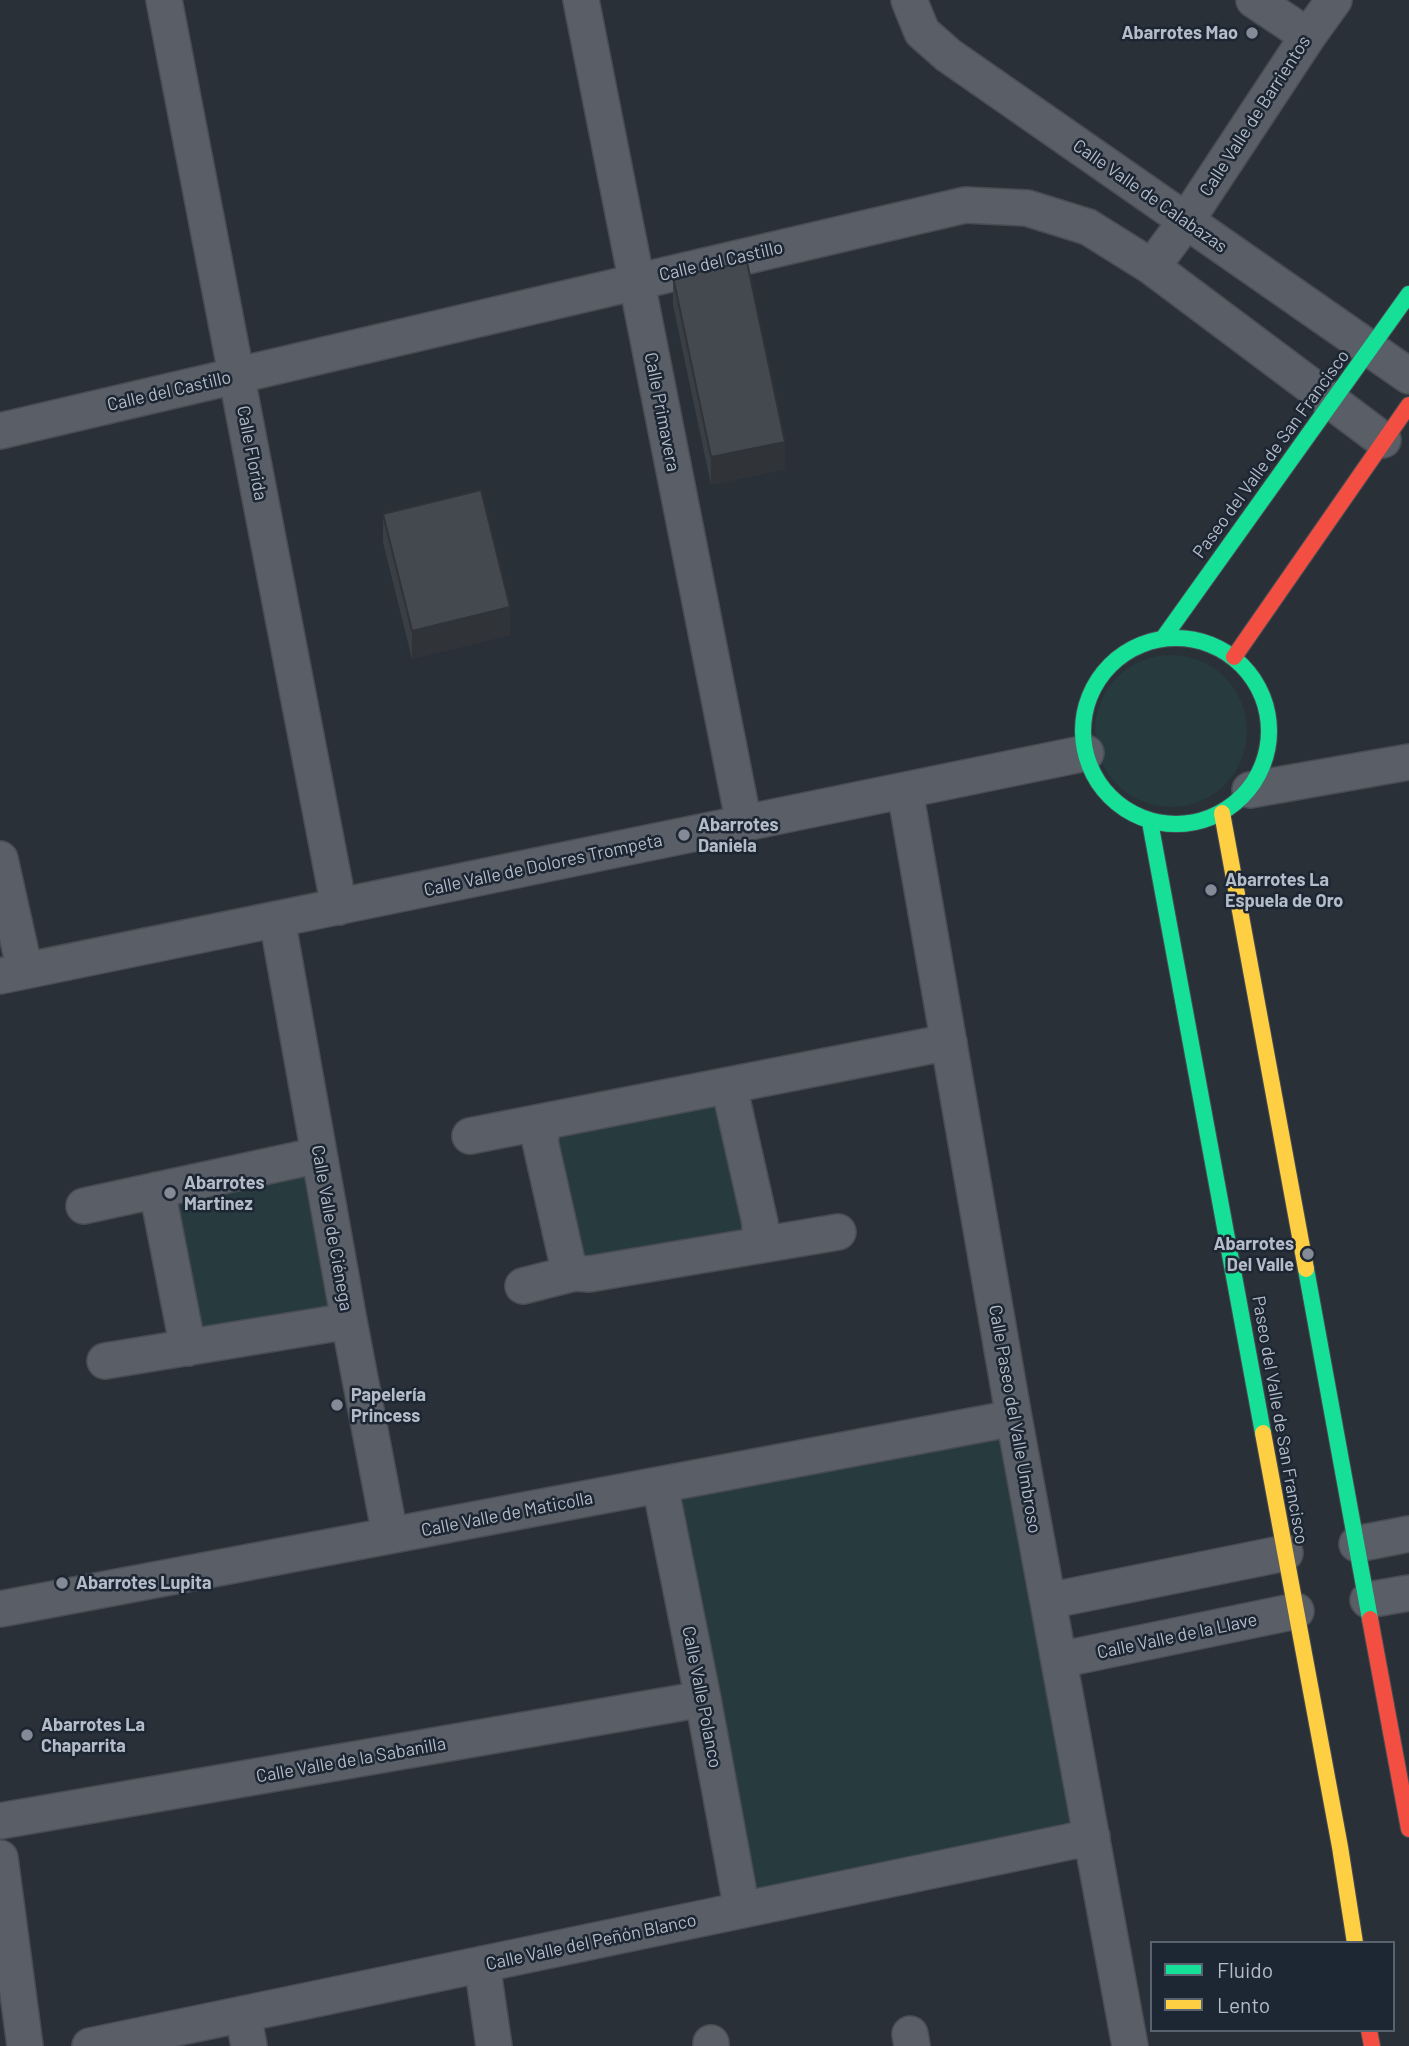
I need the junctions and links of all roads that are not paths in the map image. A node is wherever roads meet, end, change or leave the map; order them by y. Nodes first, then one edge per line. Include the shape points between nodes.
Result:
1 (164, 0) edge
2 (581, 0) edge
3 (909, 0) edge
4 (1254, 0) edge
5 (1334, 0) edge
6 (1308, 36) junction
7 (1186, 221) junction
8 (1152, 267) junction
9 (636, 281) junction
10 (1409, 294) edge
11 (1370, 349) junction
12 (236, 375) junction
13 (1409, 376) edge
14 (1332, 402) junction
15 (1409, 405) edge
16 (0, 431) edge
17 (1383, 440) junction
18 (1164, 637) junction
19 (1234, 657) junction
20 (1086, 753) junction
21 (1409, 762) edge
22 (1250, 790) junction
23 (905, 791) junction
24 (1222, 814) junction
25 (1150, 822) junction
26 (744, 824) junction
27 (0, 859) edge
28 (339, 906) junction
29 (277, 919) junction
30 (12, 973) edge
31 (949, 1042) junction
32 (729, 1086) junction
33 (544, 1122) junction
34 (470, 1136) dead end
35 (319, 1155) junction
36 (157, 1190) junction
37 (84, 1206) dead end
38 (838, 1232) dead end
39 (760, 1244) junction
40 (574, 1273) junction
41 (523, 1286) dead end
42 (349, 1321) junction
43 (188, 1348) junction
44 (105, 1361) dead end
45 (1014, 1418) junction
46 (660, 1485) junction
47 (1409, 1534) edge
48 (390, 1535) junction
49 (1357, 1544) junction
50 (1285, 1553) junction
51 (1409, 1593) edge
52 (1048, 1601) junction
53 (1368, 1601) junction
54 (0, 1609) edge
55 (1296, 1611) junction
56 (1059, 1660) junction
57 (703, 1699) junction
58 (0, 1821) edge
59 (1409, 1829) edge
60 (1092, 1838) junction
61 (0, 1858) edge
62 (742, 1910) junction
63 (1355, 1941) edge
64 (482, 1964) junction
65 (246, 2030) edge
66 (26, 2046) edge
67 (90, 2046) edge
68 (494, 2046) edge
69 (1130, 2046) edge

1 - 12 street, Calle Florida
2 - 9 street, Calle Primavera
3 - 7 street, Calle Valle de Calabazas via 922,32 948,55
4 - 6 street
5 - 6 street, Calle Valle de Barrientos
6 - 7 street, Calle Valle de Barrientos
7 - 8 street, Calle Valle de Barrientos
7 - 11 street, Calle Valle de Calabazas
8 - 9 street, Calle del Castillo via 1088,227 1027,208 965,205
8 - 14 street, Calle del Castillo
9 - 12 street, Calle del Castillo
9 - 26 street, Calle Primavera
10 - 11 street, Paseo del Valle de San Francisco
11 - 13 street, Calle Valle de Calabazas
11 - 14 street, Paseo del Valle de San Francisco
12 - 16 street, Calle del Castillo
12 - 28 street, Calle Florida
14 - 17 street, Calle del Castillo
14 - 18 street, Paseo del Valle de San Francisco
15 - 17 street
17 - 19 street
18 - 19 street via 1201,640
18 - 20 street via 1130,648 1101,672 1085,704 1082,741
19 - 22 street via 1258,685 1269,720 1266,757
20 - 23 street, Calle Valle de Dolores Trompeta
20 - 25 street via 1093,777 1117,805
21 - 22 street
22 - 24 street
23 - 26 street, Calle Valle de Dolores Trompeta
23 - 31 street, Calle Paseo del Valle Umbroso
24 - 25 street via 1186,825
24 - 49 street
25 - 50 street, Paseo del Valle de San Francisco
26 - 28 street, Calle Valle de Dolores Trompeta
27 - 30 street
28 - 29 street, Calle Valle de Dolores Trompeta
29 - 30 street, Calle Valle de Dolores Trompeta
29 - 35 street, Calle Valle de Ciénega
31 - 32 street
31 - 45 street, Calle Paseo del Valle Umbroso
32 - 33 street
32 - 39 street via 760,1223
33 - 34 street
33 - 40 street via 540,1141 567,1261
35 - 36 street
35 - 42 street, Calle Valle de Ciénega
36 - 37 street
36 - 43 street
38 - 39 street
39 - 40 street
40 - 41 street
42 - 43 street
42 - 48 street, Calle Valle de Ciénega
43 - 44 street
45 - 46 street, Calle Valle de Maticolla
45 - 52 street, Calle Paseo del Valle Umbroso
46 - 48 street, Calle Valle de Maticolla
46 - 57 street, Calle Valle Polanco
47 - 49 street
48 - 54 street, Calle Valle de Maticolla
49 - 53 street
50 - 52 street
50 - 55 street, Paseo del Valle de San Francisco
51 - 53 street
52 - 56 street, Calle Paseo del Valle Umbroso
53 - 59 street
55 - 56 street, Calle Valle de la Llave
55 - 63 street, Paseo del Valle de San Francisco
56 - 60 street, Calle Paseo del Valle Umbroso
57 - 58 street, Calle Valle de la Sabanilla
57 - 62 street, Calle Valle Polanco
60 - 62 street, Calle Valle del Peñón Blanco
60 - 69 street, Calle Paseo del Valle Umbroso
61 - 66 street
62 - 64 street, Calle Valle del Peñón Blanco
64 - 65 street, Calle Valle del Peñón Blanco
64 - 68 street
65 - 67 street, Calle Valle del Peñón Blanco

